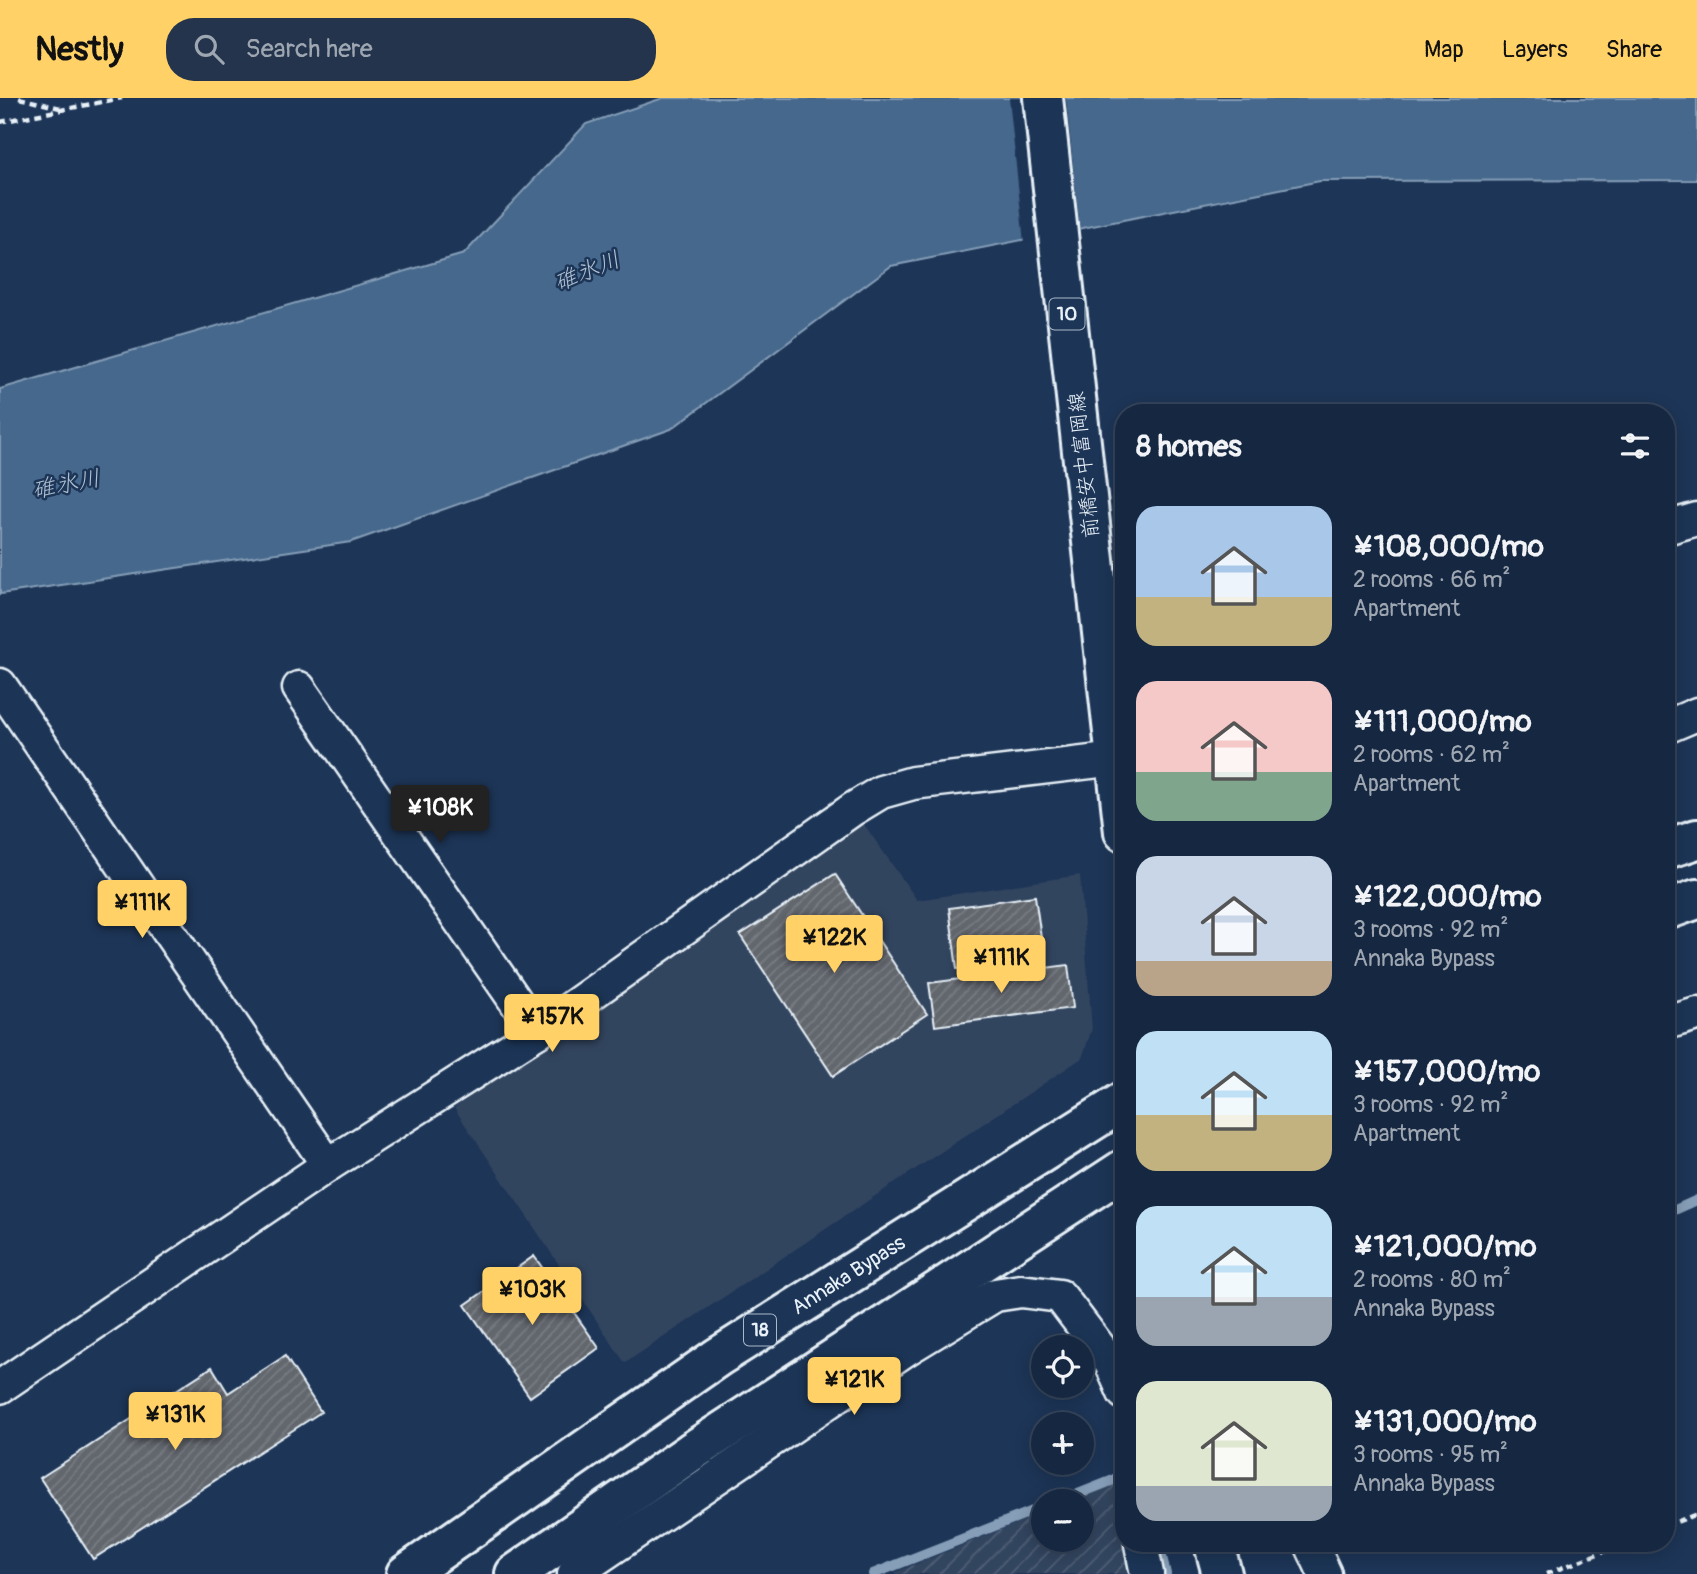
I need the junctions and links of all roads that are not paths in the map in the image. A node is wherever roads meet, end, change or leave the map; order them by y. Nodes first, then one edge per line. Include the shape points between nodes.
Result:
1 (1043, 98) edge
2 (1697, 519) edge
3 (1675, 525) edge
4 (0, 685) edge
5 (299, 688) dead end
6 (1697, 713) edge
7 (1675, 723) edge
8 (1115, 750) edge
9 (1115, 759) edge
10 (1697, 839) edge
11 (1675, 846) edge
12 (1697, 899) edge
13 (1675, 907) edge
14 (1697, 1014) edge
15 (1675, 1020) edge
16 (537, 1032) junction
17 (1115, 1107) edge
18 (328, 1166) junction
19 (1115, 1176) edge
20 (947, 1305) junction
21 (1115, 1372) edge
22 (0, 1387) edge
23 (1143, 1552) edge
24 (1216, 1552) edge
25 (1315, 1552) edge
26 (406, 1574) edge
27 (514, 1574) edge
28 (574, 1574) edge
29 (1147, 1574) edge
30 (1222, 1574) edge
31 (1325, 1574) edge

1 - 8 main road, 前橋安中富岡線 / 10
2 - 3 street
4 - 18 street
5 - 16 street
6 - 7 street
9 - 16 street via 914,783 881,793
10 - 11 main road
12 - 13 main road
14 - 15 street
16 - 18 street
17 - 26 main road, Annaka Bypass / 18 via 718,1357
18 - 22 street
19 - 20 main road
20 - 21 street via 1021,1291 1060,1296
20 - 27 main road via 691,1452
20 - 28 street via 908,1348
23 - 29 street
24 - 30 main road
25 - 31 street

